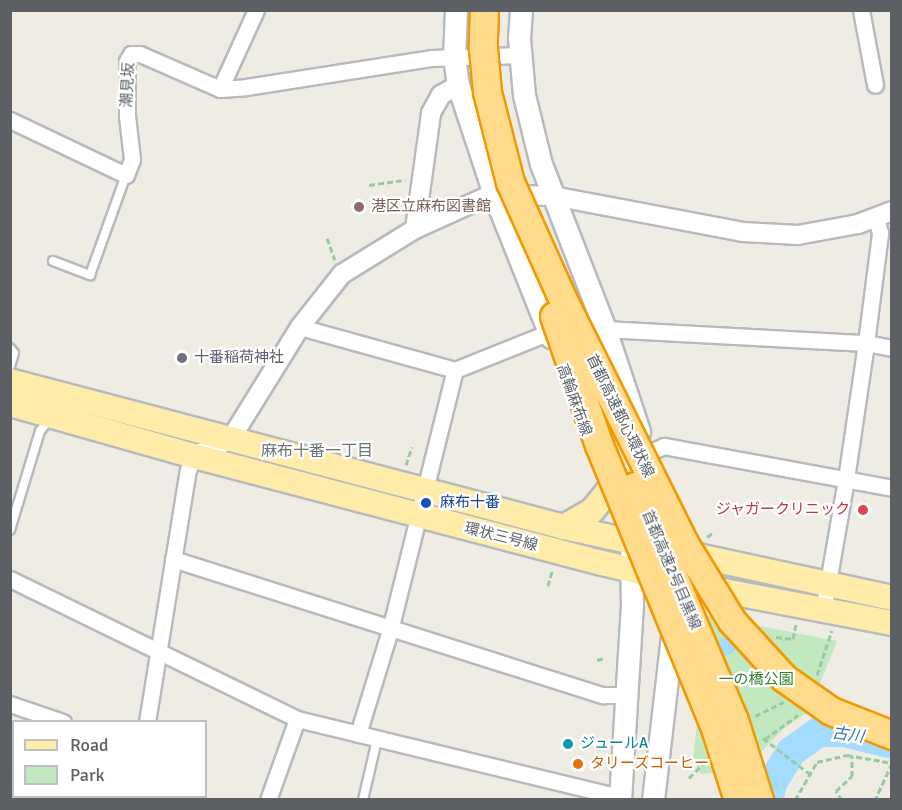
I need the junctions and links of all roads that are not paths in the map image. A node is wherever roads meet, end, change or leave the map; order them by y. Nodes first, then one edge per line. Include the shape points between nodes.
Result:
1 (256, 10) edge
2 (456, 10) edge
3 (484, 10) edge
4 (494, 10) edge
5 (521, 10) edge
6 (861, 10) edge
7 (520, 55) junction
8 (454, 57) junction
9 (494, 69) junction
10 (458, 85) junction
11 (875, 85) dead end
12 (220, 89) junction
13 (10, 120) edge
14 (503, 159) junction
15 (126, 174) junction
16 (494, 194) junction
17 (553, 196) junction
18 (886, 215) edge
19 (415, 229) junction
20 (53, 261) dead end
21 (300, 327) junction
22 (605, 329) junction
23 (550, 332) junction
24 (866, 343) junction
25 (10, 348) edge
26 (891, 348) edge
27 (10, 366) edge
28 (455, 370) junction
29 (10, 381) edge
30 (10, 404) edge
31 (53, 416) junction
32 (230, 440) junction
33 (646, 454) junction
34 (194, 456) junction
35 (846, 479) junction
36 (891, 488) edge
37 (423, 491) junction
38 (608, 491) junction
39 (417, 515) junction
40 (564, 526) junction
41 (10, 530) edge
42 (630, 542) junction
43 (678, 551) junction
44 (173, 559) junction
45 (631, 570) junction
46 (10, 579) edge
47 (678, 580) junction
48 (828, 586) junction
49 (891, 598) edge
50 (823, 611) junction
51 (891, 623) edge
52 (390, 630) junction
53 (157, 651) junction
54 (627, 695) junction
55 (10, 704) edge
56 (297, 719) junction
57 (57, 720) edge
58 (147, 720) edge
59 (891, 727) edge
60 (358, 734) junction
61 (891, 735) edge
62 (377, 740) junction
63 (621, 799) edge
64 (268, 800) edge
65 (363, 800) edge
66 (653, 800) edge
67 (738, 800) edge
68 (759, 800) edge

1 - 12 street
2 - 8 main road, 高輪麻布線
3 - 14 highway, 首都高速都心環状線, bridge via 484,70
4 - 9 highway, 首都高速都心環状線
5 - 7 main road
6 - 11 street
7 - 8 street
7 - 17 main road via 524,95
8 - 10 main road, 高輪麻布線
8 - 12 street
9 - 59 highway, 首都高速都心環状線 via 513,155 554,261 673,504 729,603 758,641 809,689 848,711
9 - 68 highway, 首都高速2号目黒線, bridge via 513,171 545,268 720,686
10 - 16 main road, 高輪麻布線
10 - 19 street via 441,95 431,113
12 - 15 street, 潮見坂 via 140,54 131,54 127,61 127,116 132,159
13 - 15 street
14 - 61 highway, 首都高速都心環状線, bridge via 523,215 564,302 665,508 719,604 766,661 806,695 845,718
14 - 67 highway, 首都高速2号目黒線, bridge via 515,205 599,445 715,728
15 - 20 lane via 90,275
16 - 17 street
16 - 19 street
16 - 23 main road, 高輪麻布線
17 - 18 street via 743,232 798,235
17 - 22 main road
18 - 24 street via 880,233
19 - 21 street via 342,274
21 - 28 street
21 - 32 street
22 - 24 street
22 - 33 main road
23 - 28 street
23 - 38 main road, 高輪麻布線
24 - 26 street
24 - 35 street
25 - 27 lane via 14,353
28 - 37 street
29 - 32 main road, 環状三号線
30 - 31 main road, 環状三号線
31 - 34 main road, 環状三号線
31 - 41 lane via 40,431
32 - 34 street
32 - 37 main road, 環状三号線
33 - 35 street via 664,446
33 - 43 main road via 666,501
34 - 39 main road, 環状三号線
34 - 44 street via 188,470
35 - 36 street
35 - 48 street
37 - 39 street
37 - 40 main road, 環状三号線
38 - 40 main road via 592,512
38 - 42 main road, 高輪麻布線
39 - 45 main road, 環状三号線
39 - 52 street
40 - 42 main road, 環状三号線
42 - 43 main road, 環状三号線
42 - 45 main road, 高輪麻布線
43 - 47 main road
43 - 48 main road, 環状三号線
44 - 52 street
44 - 53 street
45 - 47 main road, 環状三号線
45 - 54 main road, 高輪麻布線
46 - 53 street
47 - 50 main road, 環状三号線
47 - 66 main road
48 - 49 main road, 環状三号線
48 - 50 street
50 - 51 main road, 環状三号線
52 - 54 street via 603,695
52 - 60 street
53 - 56 street
53 - 58 street
54 - 63 main road, 高輪麻布線
55 - 57 street
56 - 60 street
56 - 64 street
60 - 62 street
62 - 63 street
62 - 65 lane

